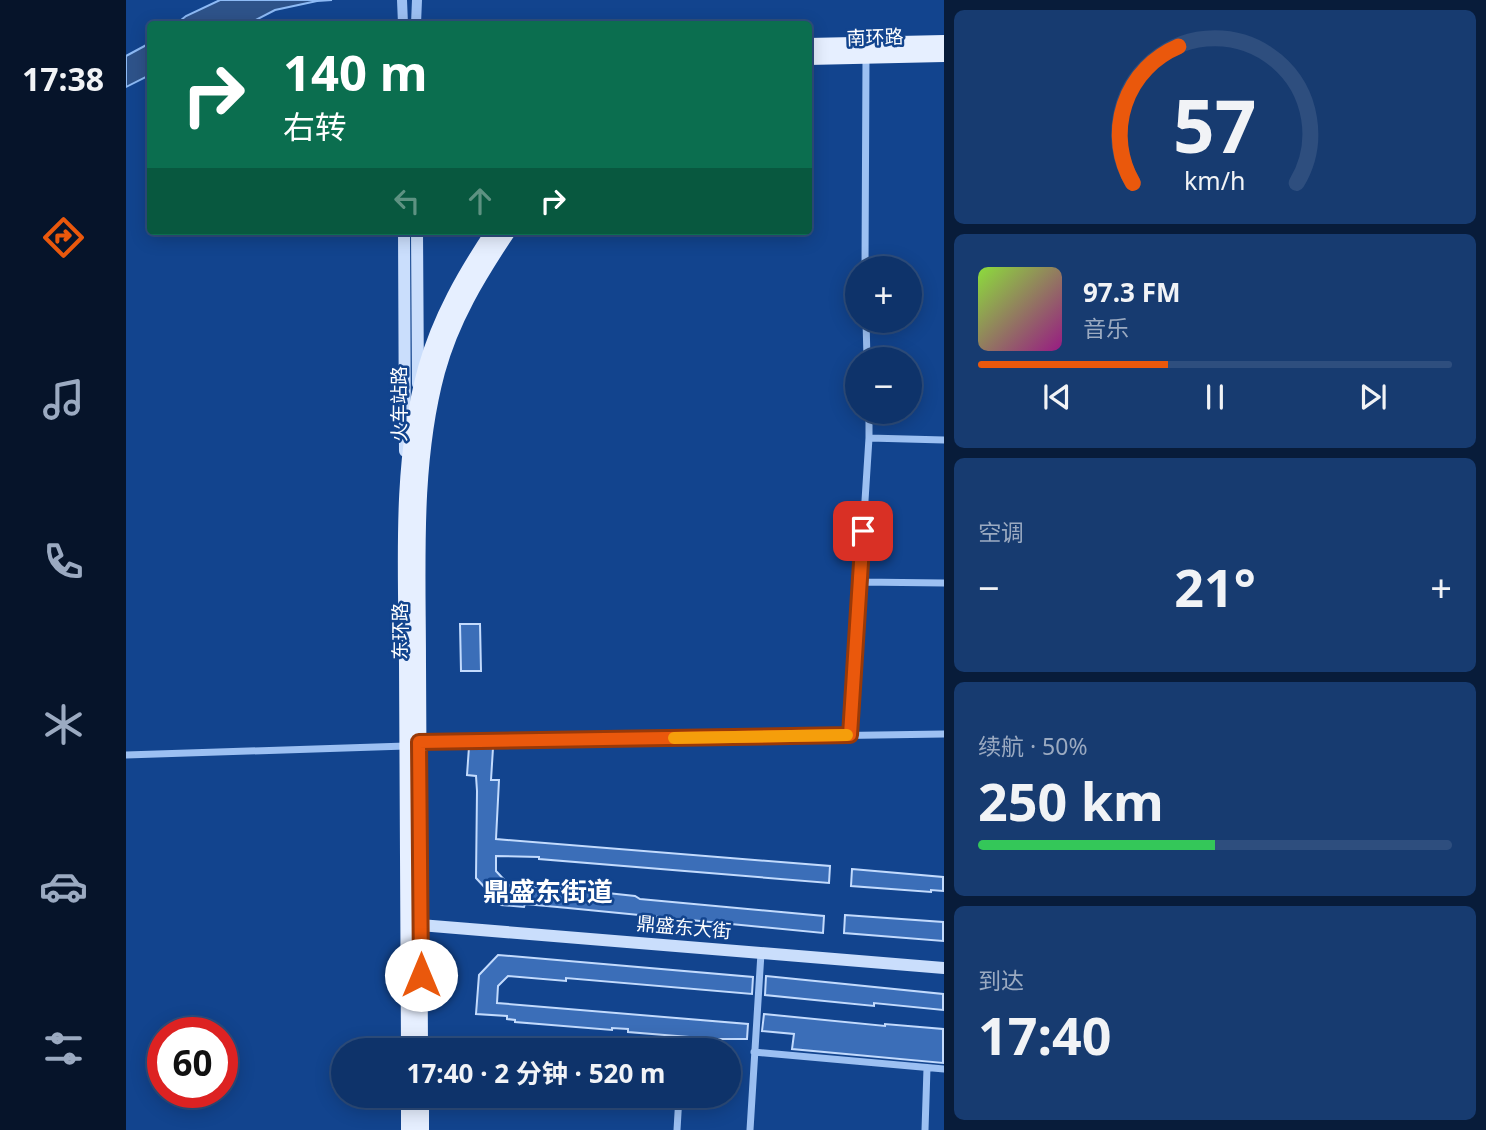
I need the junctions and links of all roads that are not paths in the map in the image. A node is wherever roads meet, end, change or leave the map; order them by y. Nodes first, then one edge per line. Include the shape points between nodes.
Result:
1 (402, 1) edge
2 (417, 2) edge
3 (402, 21) edge
4 (416, 21) edge
5 (943, 42) edge
6 (812, 45) edge
7 (943, 55) edge
8 (866, 57) junction
9 (812, 58) edge
10 (404, 235) edge
11 (417, 235) edge
12 (490, 235) edge
13 (506, 235) edge
14 (865, 256) edge
15 (418, 397) junction
16 (869, 424) edge
17 (869, 438) junction
18 (943, 440) edge
19 (412, 577) junction
20 (860, 582) junction
21 (943, 583) edge
22 (943, 734) edge
23 (850, 735) junction
24 (413, 744) junction
25 (126, 755) edge
26 (421, 925) junction
27 (761, 953) junction
28 (943, 968) edge
29 (408, 1038) edge
30 (421, 1038) edge
31 (754, 1052) junction
32 (927, 1068) junction
33 (943, 1069) edge
34 (408, 1108) edge
35 (422, 1108) edge
36 (678, 1108) edge
37 (408, 1130) edge
38 (422, 1130) edge
39 (677, 1130) edge
40 (750, 1130) edge
41 (925, 1130) edge

1 - 3 street
2 - 4 street
5 - 6 main road, 南环路
7 - 8 main road, 南环路
8 - 9 main road, 南环路
8 - 14 street
10 - 19 main road, 火车站路
11 - 15 main road, 火车站路
12 - 15 main road, 东环路 via 443,316
13 - 19 main road, 东环路 via 455,321 438,372 430,403
15 - 19 main road, 东环路 via 410,458
16 - 17 street
17 - 18 street
17 - 20 street
19 - 24 main road, 东环路
20 - 21 street
20 - 23 street
22 - 23 street
23 - 24 street
24 - 25 street
24 - 26 main road, 东环路
24 - 29 main road, 东环路
26 - 27 main road, 鼎盛东大街
26 - 30 main road, 东环路
27 - 28 main road, 鼎盛东大街
27 - 31 street
31 - 32 street
31 - 40 street
32 - 33 street
32 - 41 street
34 - 37 main road
35 - 38 main road
36 - 39 street

